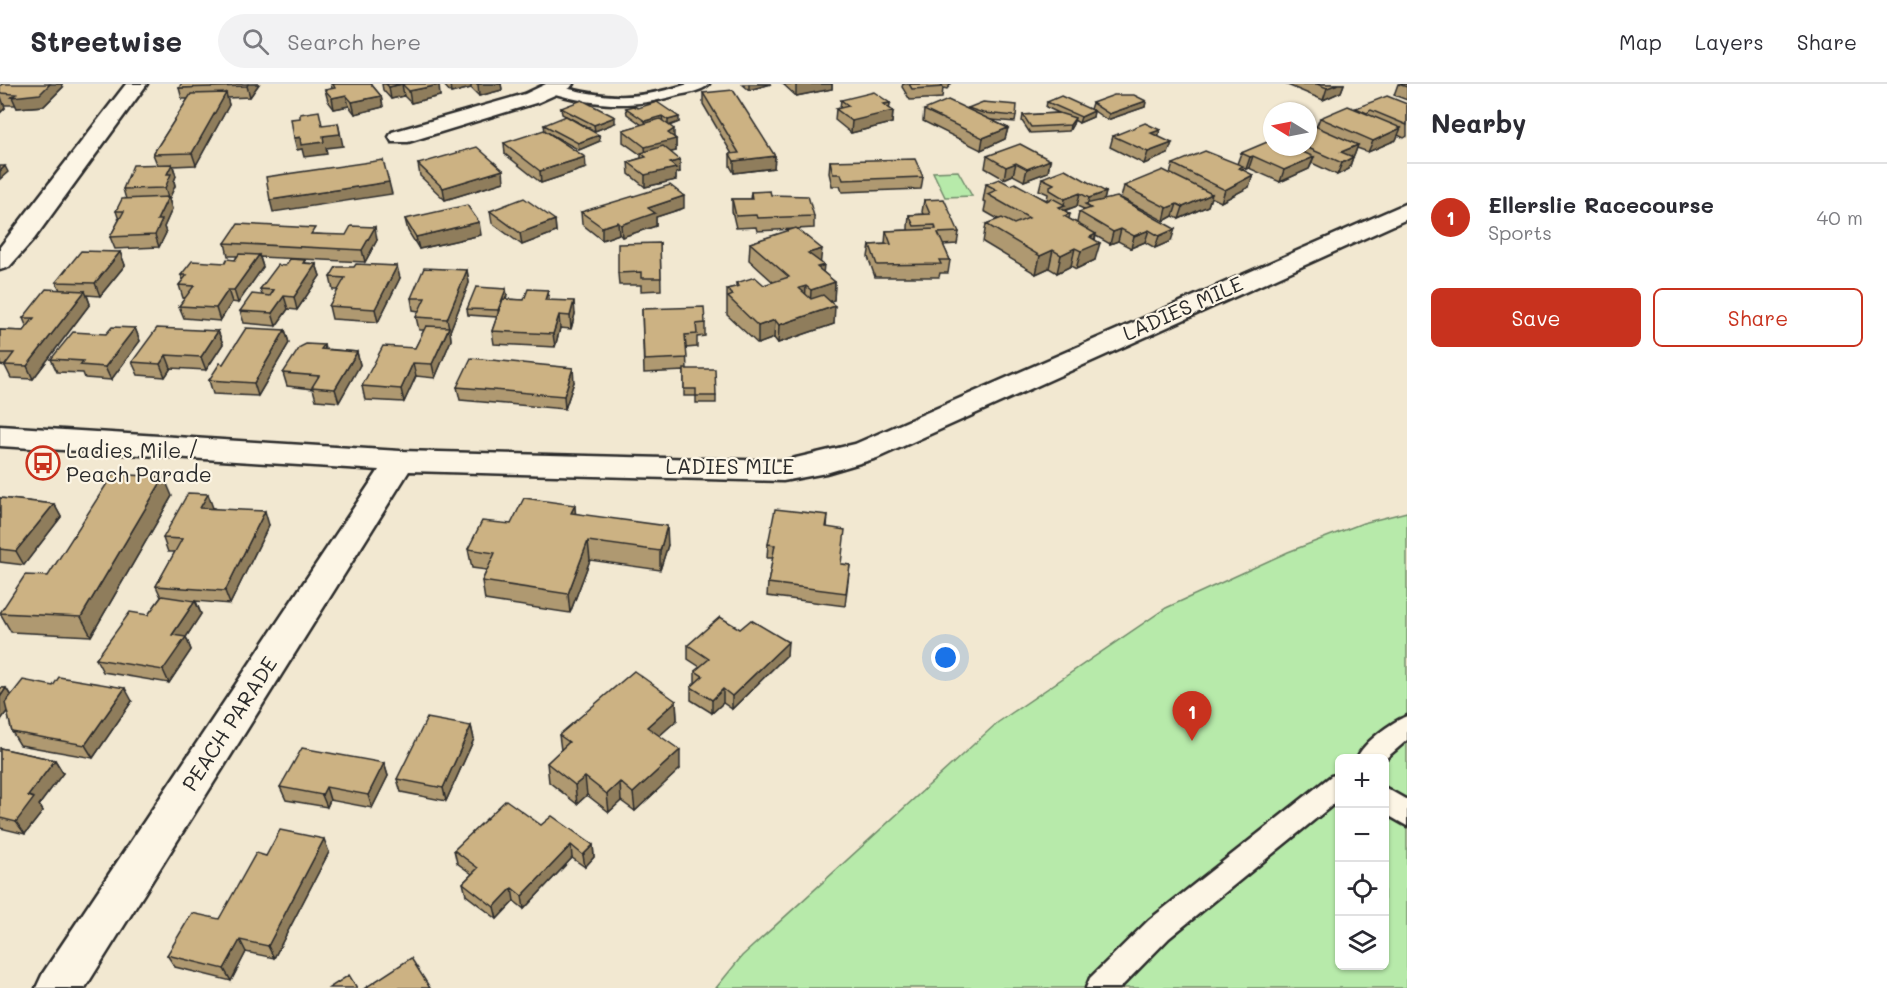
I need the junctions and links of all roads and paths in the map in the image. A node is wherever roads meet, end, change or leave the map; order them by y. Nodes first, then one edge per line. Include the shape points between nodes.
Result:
1 (137, 84) edge
2 (702, 84) edge
3 (558, 87) edge
4 (400, 137) dead end
5 (1407, 210) edge
6 (0, 262) edge
7 (4, 437) edge
8 (400, 460) junction
9 (1407, 726) edge
10 (1375, 754) edge
11 (1335, 788) edge
12 (1389, 802) edge
13 (1407, 815) edge
14 (59, 988) edge
15 (1100, 988) edge

1 - 6 main road
2 - 3 lane via 628,103 587,99
3 - 4 main road
5 - 8 main road, LADIES MILE via 871,449 826,463 783,471
7 - 8 main road, LADIES MILE
8 - 14 main road, PEACH PARADE
9 - 10 lane
11 - 15 lane via 1159,929
12 - 13 lane

